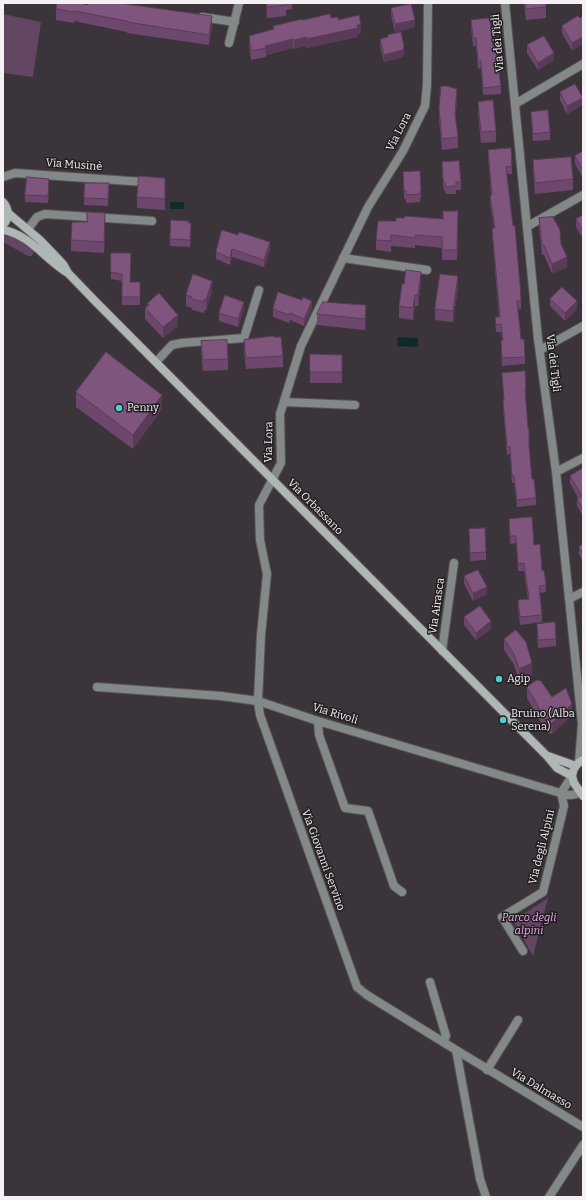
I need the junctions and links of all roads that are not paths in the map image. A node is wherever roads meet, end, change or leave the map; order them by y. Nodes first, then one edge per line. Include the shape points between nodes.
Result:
1 (239, 3) edge
2 (428, 3) edge
3 (505, 3) edge
4 (195, 16) edge
5 (235, 22) junction
6 (229, 43) dead end
7 (583, 64) edge
8 (515, 104) junction
9 (3, 177) edge
10 (144, 182) edge
11 (583, 195) edge
12 (3, 202) edge
13 (8, 213) junction
14 (152, 221) dead end
15 (3, 225) edge
16 (528, 226) junction
17 (28, 228) junction
18 (3, 230) edge
19 (343, 258) junction
20 (428, 270) dead end
21 (68, 273) junction
22 (259, 290) dead end
23 (583, 326) edge
24 (540, 350) junction
25 (156, 362) junction
26 (284, 402) junction
27 (355, 406) dead end
28 (583, 458) edge
29 (556, 472) junction
30 (272, 480) junction
31 (454, 563) dead end
32 (583, 592) edge
33 (569, 599) junction
34 (442, 651) junction
35 (97, 687) dead end
36 (258, 701) junction
37 (318, 721) junction
38 (583, 725) edge
39 (547, 756) junction
40 (579, 762) edge
41 (572, 776) junction
42 (561, 793) junction
43 (582, 795) edge
44 (402, 892) dead end
45 (523, 951) dead end
46 (430, 982) dead end
47 (518, 1020) dead end
48 (443, 1042) junction
49 (456, 1050) junction
50 (488, 1070) junction
51 (583, 1127) edge
52 (583, 1145) edge
53 (486, 1197) edge
54 (550, 1197) edge

1 - 5 street
2 - 19 street, Via Lora via 427,85 424,106 403,151 368,207
3 - 8 street, Via dei Tigli
4 - 5 street
5 - 6 street
7 - 8 street
8 - 16 street, Via dei Tigli
9 - 10 street, Via Musinè via 14,173
11 - 16 street
12 - 13 main road
13 - 15 main road
13 - 17 main road, Via Orbassano
14 - 17 street via 45,214 36,217
16 - 24 street, Via dei Tigli
17 - 21 main road, Via Orbassano via 63,264
18 - 21 main road, Via Orbassano via 23,238
19 - 20 street
19 - 26 street, Via Lora via 300,346
21 - 25 main road, Via Orbassano
22 - 25 street via 244,338 172,345
23 - 24 street
24 - 29 street, Via dei Tigli
25 - 30 main road, Via Orbassano
26 - 27 street
26 - 30 street, Via Lora via 280,414 281,463
28 - 29 street
29 - 33 street, Via dei Tigli
30 - 34 main road, Via Orbassano
30 - 36 street, Via Giovanni Servino via 259,505 260,540 267,574
31 - 34 street, Via Airasca
32 - 33 street
33 - 38 street, Via dei Tigli
34 - 39 main road, Via Orbassano
35 - 36 street, Via Rivoli
36 - 37 street, Via Rivoli
36 - 48 street, Via Giovanni Servino via 260,715 357,987
37 - 42 street, Via Rivoli
37 - 44 street via 319,735 345,808 368,811 394,886
38 - 40 street, Via dei Tigli
39 - 40 main road, Via Orbassano
39 - 41 main road, Via Orbassano via 557,768
40 - 41 main road
41 - 42 street
41 - 43 main road
42 - 43 street, Via Rivoli
42 - 45 street, Via degli Alpini via 564,806 542,892 502,917
46 - 48 street via 446,1036
47 - 50 street
48 - 49 street, Via Giovanni Servino
49 - 50 street, Via Dalmasso
49 - 53 street via 480,1179
50 - 51 street, Via Dalmasso
52 - 54 street

